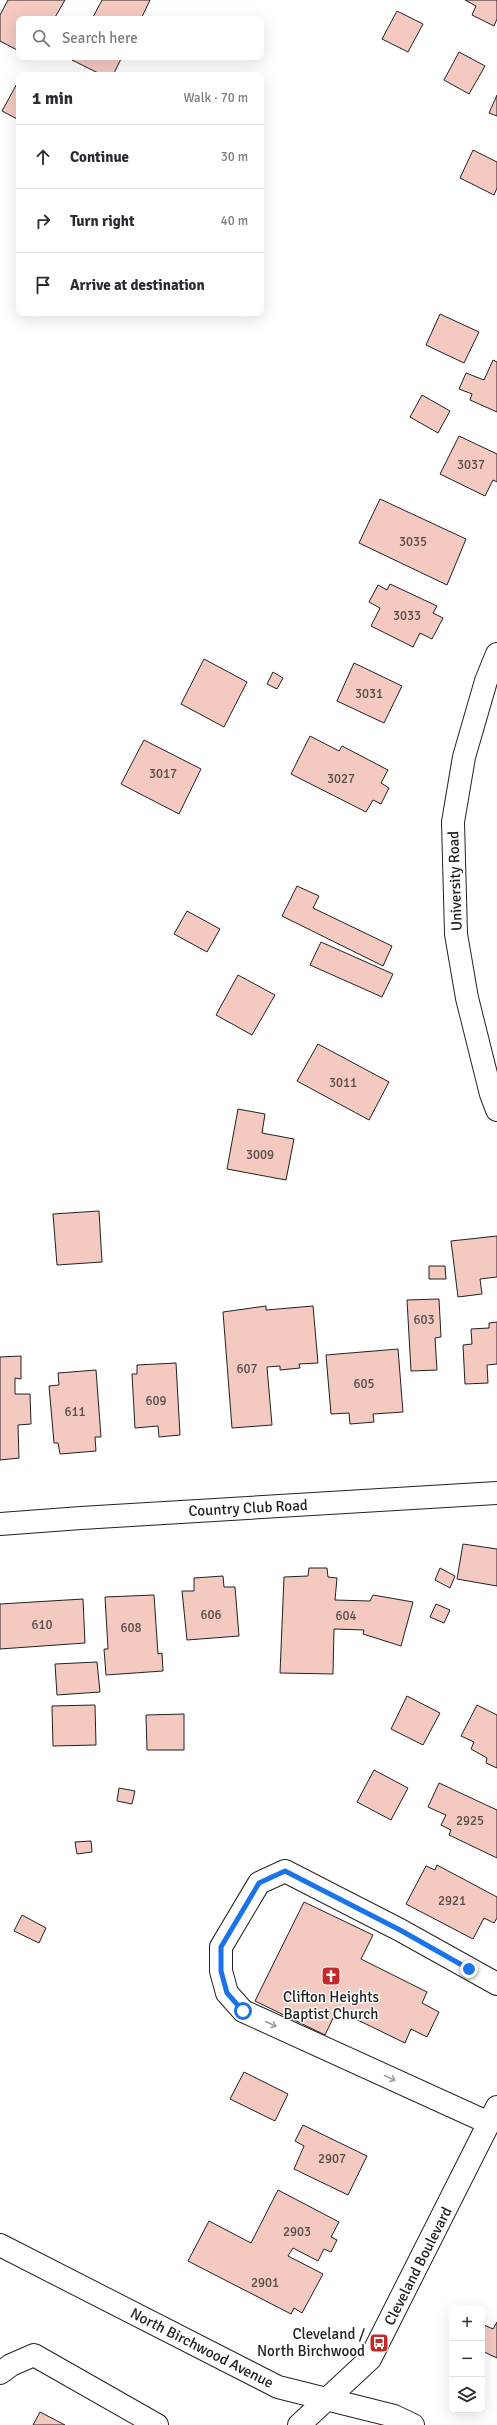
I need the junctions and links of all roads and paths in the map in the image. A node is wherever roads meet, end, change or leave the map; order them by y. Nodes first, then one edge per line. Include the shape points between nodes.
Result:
1 (497, 654) edge
2 (497, 1110) edge
3 (497, 1493) edge
4 (0, 1524) edge
5 (497, 1984) edge
6 (493, 2115) edge
7 (0, 2245) edge
8 (0, 2373) edge
9 (327, 2399) junction
10 (157, 2425) edge
11 (298, 2425) edge
12 (413, 2425) edge

1 - 2 street, University Road via 486,681 464,757 453,822 456,934 467,998
3 - 4 street, Country Club Road
5 -> 6 street via 400,1930 285,1871 259,1883 221,1947 221,1971 227,1993 243,2011
6 - 9 street, Cleveland Boulevard via 370,2359
7 - 9 street, North Birchwood Avenue via 278,2387
8 - 10 street via 34,2355
9 - 11 street, Cleveland Boulevard
9 - 12 street, North Birchwood Avenue via 394,2416

